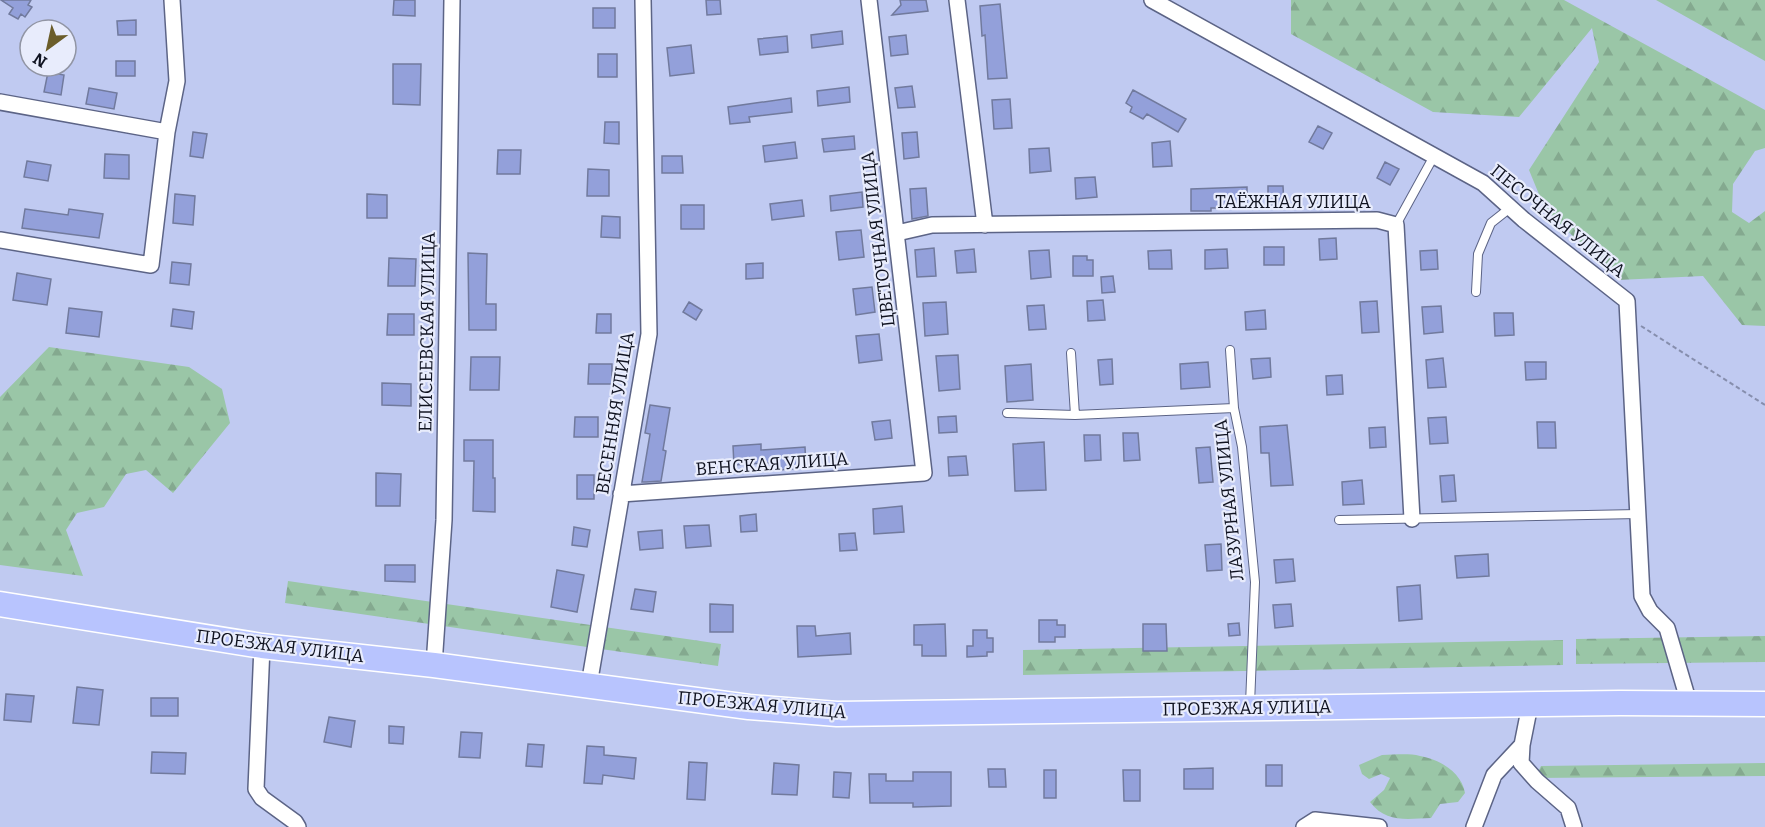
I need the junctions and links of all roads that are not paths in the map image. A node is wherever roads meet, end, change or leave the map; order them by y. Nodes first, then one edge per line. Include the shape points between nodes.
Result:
1 (172, 0) edge
2 (452, 0) edge
3 (643, 0) edge
4 (869, 0) edge
5 (957, 0) edge
6 (1152, 0) edge
7 (0, 102) edge
8 (167, 132) junction
9 (1434, 156) junction
10 (1510, 208) junction
11 (985, 225) junction
12 (1396, 225) junction
13 (897, 233) junction
14 (0, 240) edge
15 (1476, 292) dead end
16 (1230, 350) dead end
17 (1071, 353) dead end
18 (1234, 408) junction
19 (1007, 413) dead end
20 (1075, 415) junction
21 (924, 473) joint
22 (621, 494) junction
23 (1638, 514) junction
24 (1412, 519) junction
25 (1339, 520) dead end
26 (0, 604) edge
27 (262, 646) junction
28 (434, 665) junction
29 (589, 685) junction
30 (1689, 703) junction
31 (1534, 704) junction
32 (1765, 704) edge
33 (1249, 708) junction
34 (1522, 745) junction
35 (298, 827) edge
36 (1304, 827) edge
37 (1379, 827) edge
38 (1474, 827) edge
39 (1574, 827) edge

1 - 8 street via 177,81
2 - 28 street, ЕЛИСЕЕВСКАЯ УЛИЦА via 444,520
3 - 22 street, ВЕСЕННЯЯ УЛИЦА via 649,334
4 - 13 street, ЦВЕТОЧНАЯ УЛИЦА
5 - 11 street
6 - 9 street, ПЕСОЧНАЯ УЛИЦА
7 - 8 street
8 - 14 street via 151,265
9 - 10 street, ПЕСОЧНАЯ УЛИЦА via 1483,183
9 - 12 lane
10 - 15 lane via 1491,223 1478,254
10 - 23 street, ПЕСОЧНАЯ УЛИЦА via 1627,301
11 - 12 street, ТАЁЖНАЯ УЛИЦА via 1377,220
11 - 13 street, ТАЁЖНАЯ УЛИЦА via 932,225
12 - 24 street
13 - 21 street, ЦВЕТОЧНАЯ УЛИЦА
16 - 18 lane
17 - 20 lane
18 - 20 lane, ЛАЗУРНАЯ УЛИЦА
18 - 33 lane, ЛАЗУРНАЯ УЛИЦА via 1242,447 1255,582
19 - 20 lane, ЛАЗУРНАЯ УЛИЦА
21 - 22 street, ВЕНСКАЯ УЛИЦА
22 - 29 street, ВЕСЕННЯЯ УЛИЦА
23 - 24 lane
23 - 30 street, ПЕСОЧНАЯ УЛИЦА via 1642,596 1667,628
24 - 25 lane
26 - 27 main road, ПРОЕЗЖАЯ УЛИЦА
27 - 28 main road, ПРОЕЗЖАЯ УЛИЦА
27 - 35 street via 256,789
28 - 29 main road, ПРОЕЗЖАЯ УЛИЦА
29 - 33 main road, ПРОЕЗЖАЯ УЛИЦА via 749,707 837,714
30 - 31 main road, ПРОЕЗЖАЯ УЛИЦА
30 - 32 main road, ПРОЕЗЖАЯ УЛИЦА
31 - 33 main road, ПРОЕЗЖАЯ УЛИЦА
31 - 34 street
34 - 38 street via 1494,775
34 - 39 street via 1521,763 1568,808
36 - 37 street via 1315,820

